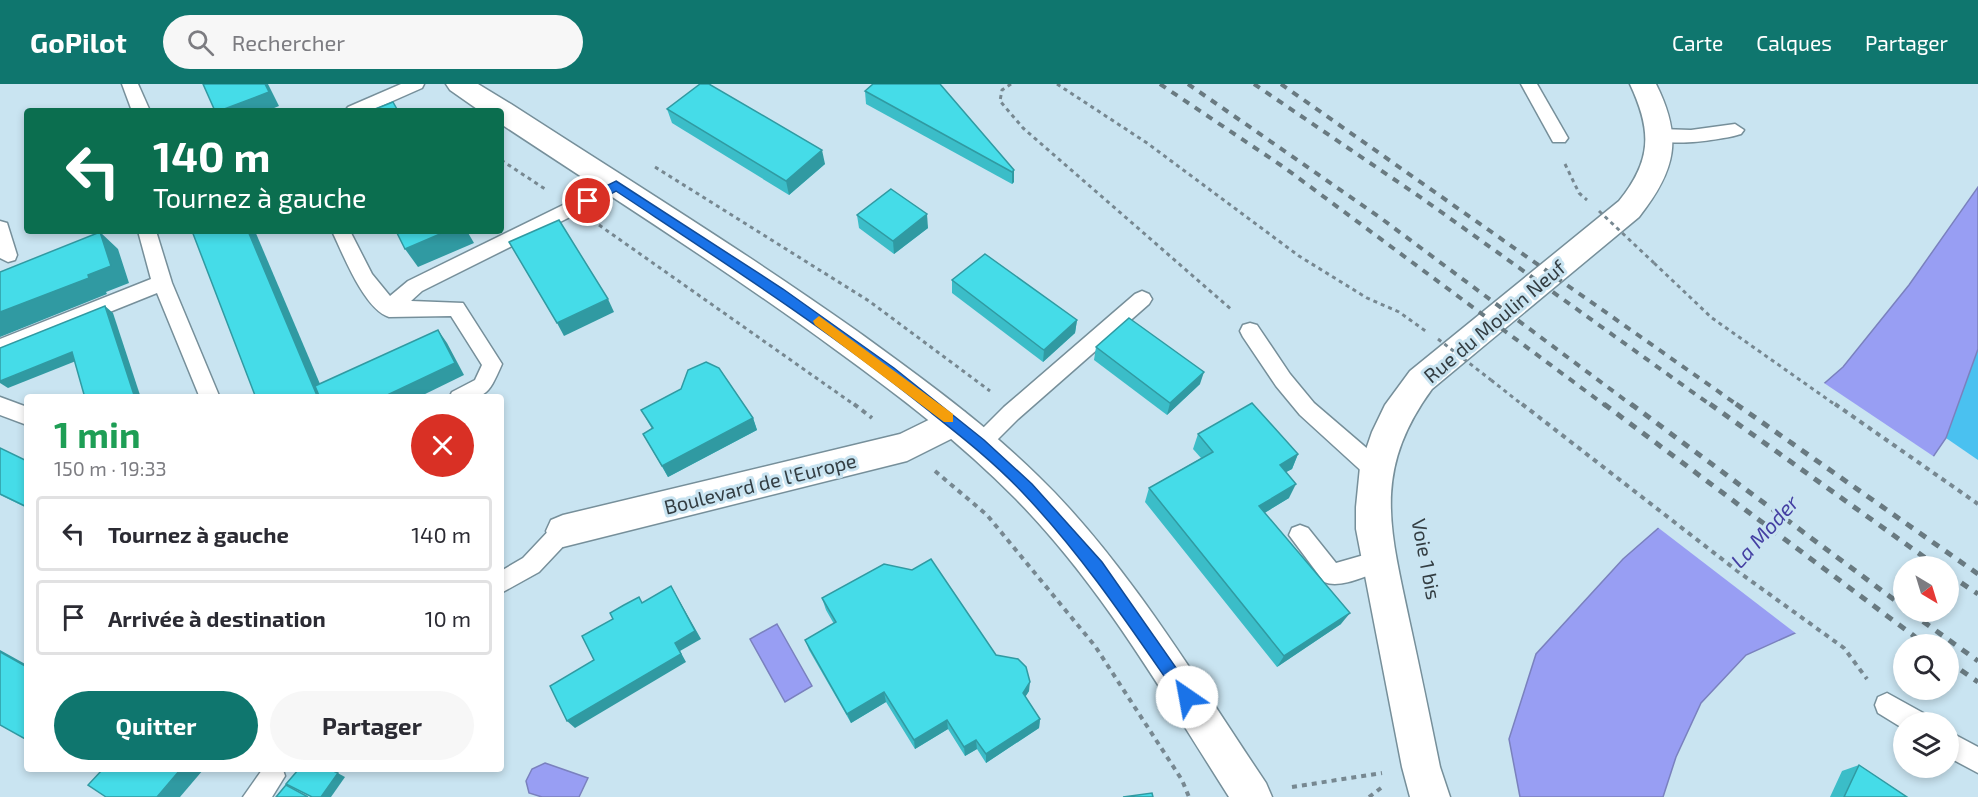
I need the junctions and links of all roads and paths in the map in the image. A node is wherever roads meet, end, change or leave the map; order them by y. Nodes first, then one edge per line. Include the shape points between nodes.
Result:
1 (130, 84) edge
2 (416, 84) edge
3 (459, 84) edge
4 (1011, 84) edge
5 (1057, 84) edge
6 (1528, 84) edge
7 (1643, 84) edge
8 (140, 108) edge
9 (361, 108) edge
10 (496, 108) edge
11 (504, 113) edge
12 (1735, 130) dead end
13 (1660, 135) junction
14 (1559, 138) joint
15 (616, 186) junction
16 (0, 228) edge
17 (148, 234) edge
18 (342, 234) edge
19 (8, 255) dead end
20 (162, 283) junction
21 (1142, 299) dead end
22 (389, 309) junction
23 (1250, 331) joint
24 (0, 348) edge
25 (208, 394) edge
26 (467, 394) edge
27 (0, 406) edge
28 (24, 415) edge
29 (953, 422) junction
30 (980, 444) junction
31 (1376, 471) junction
32 (1978, 504) edge
33 (563, 531) joint
34 (1300, 536) dead end
35 (1378, 561) junction
36 (504, 581) edge
37 (1887, 705) joint
38 (1898, 712) edge
39 (1959, 750) edge
40 (1978, 761) edge
41 (273, 776) dead end
42 (256, 797) edge
43 (1252, 797) edge
44 (1430, 797) edge

1 - 8 lane
2 - 9 lane
3 - 10 street
4 - 23 path via 1002,90 1000,101 1023,128 1222,301
5 - 37 path, bridge via 1147,143 1299,256 1438,339 1844,648
6 - 14 lane
7 - 13 street, Rue du Moulin Neuf via 1658,118
11 - 15 street
12 - 13 lane via 1691,136
13 - 31 street, Rue du Moulin Neuf via 1660,157 1646,189 1629,209 1421,380 1387,431
14 - 32 path, bridge via 1567,170 1579,193 1713,318
15 - 22 lane via 416,286
15 - 29 street via 779,292
16 - 19 lane
17 - 20 lane
18 - 22 lane via 365,279
20 - 24 lane
20 - 25 lane
21 - 30 lane
22 - 26 lane via 456,308 492,364 482,386
23 - 31 lane via 1307,409
27 - 28 lane
29 - 30 street
29 - 33 street, Boulevard de l'Europe via 907,447
30 - 43 street via 1028,488 1096,567
31 - 35 street, Rue du Moulin Neuf via 1372,493
33 - 36 lane via 531,565
34 - 35 lane via 1332,575
35 - 44 street, Rue du Moulin Neuf
37 - 38 lane
39 - 40 lane
41 - 42 lane

